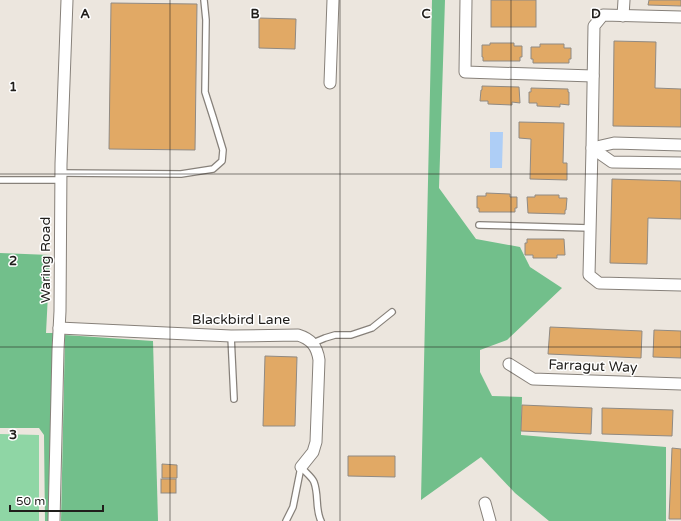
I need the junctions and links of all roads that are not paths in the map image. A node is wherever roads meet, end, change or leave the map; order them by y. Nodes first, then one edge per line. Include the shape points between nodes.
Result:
1 (67, 0) edge
2 (204, 0) edge
3 (333, 0) edge
4 (466, 0) edge
5 (624, 0) edge
6 (623, 16) junction
7 (681, 18) edge
8 (593, 76) junction
9 (330, 82) dead end
10 (681, 145) edge
11 (592, 148) junction
12 (681, 163) edge
13 (61, 176) junction
14 (0, 180) edge
15 (479, 225) dead end
16 (590, 228) junction
17 (681, 285) edge
18 (392, 312) dead end
19 (59, 328) junction
20 (231, 336) junction
21 (313, 343) junction
22 (509, 364) dead end
23 (681, 384) edge
24 (234, 399) dead end
25 (301, 468) junction
26 (485, 503) dead end
27 (54, 521) edge
28 (286, 521) edge
29 (321, 521) edge
30 (490, 521) edge

1 - 13 street, Waring Road
2 - 13 lane via 205,92 223,150 222,161 213,169 181,174
3 - 9 street
4 - 8 street via 465,72
5 - 6 street
6 - 7 street
6 - 8 street via 603,15 594,26
8 - 11 street
10 - 11 street via 614,143
11 - 12 street via 612,162
11 - 16 street
13 - 14 lane
13 - 19 street, Waring Road
15 - 16 lane
16 - 17 street via 589,275 599,283
18 - 21 lane via 372,328 335,335
19 - 20 street, Blackbird Lane
19 - 27 street, Waring Road
20 - 21 street, Blackbird Lane via 298,334
20 - 24 lane
21 - 25 street via 319,360 316,442
22 - 23 street, Farragut Way via 533,379
25 - 28 lane via 293,507
25 - 29 lane via 314,480
26 - 30 street

